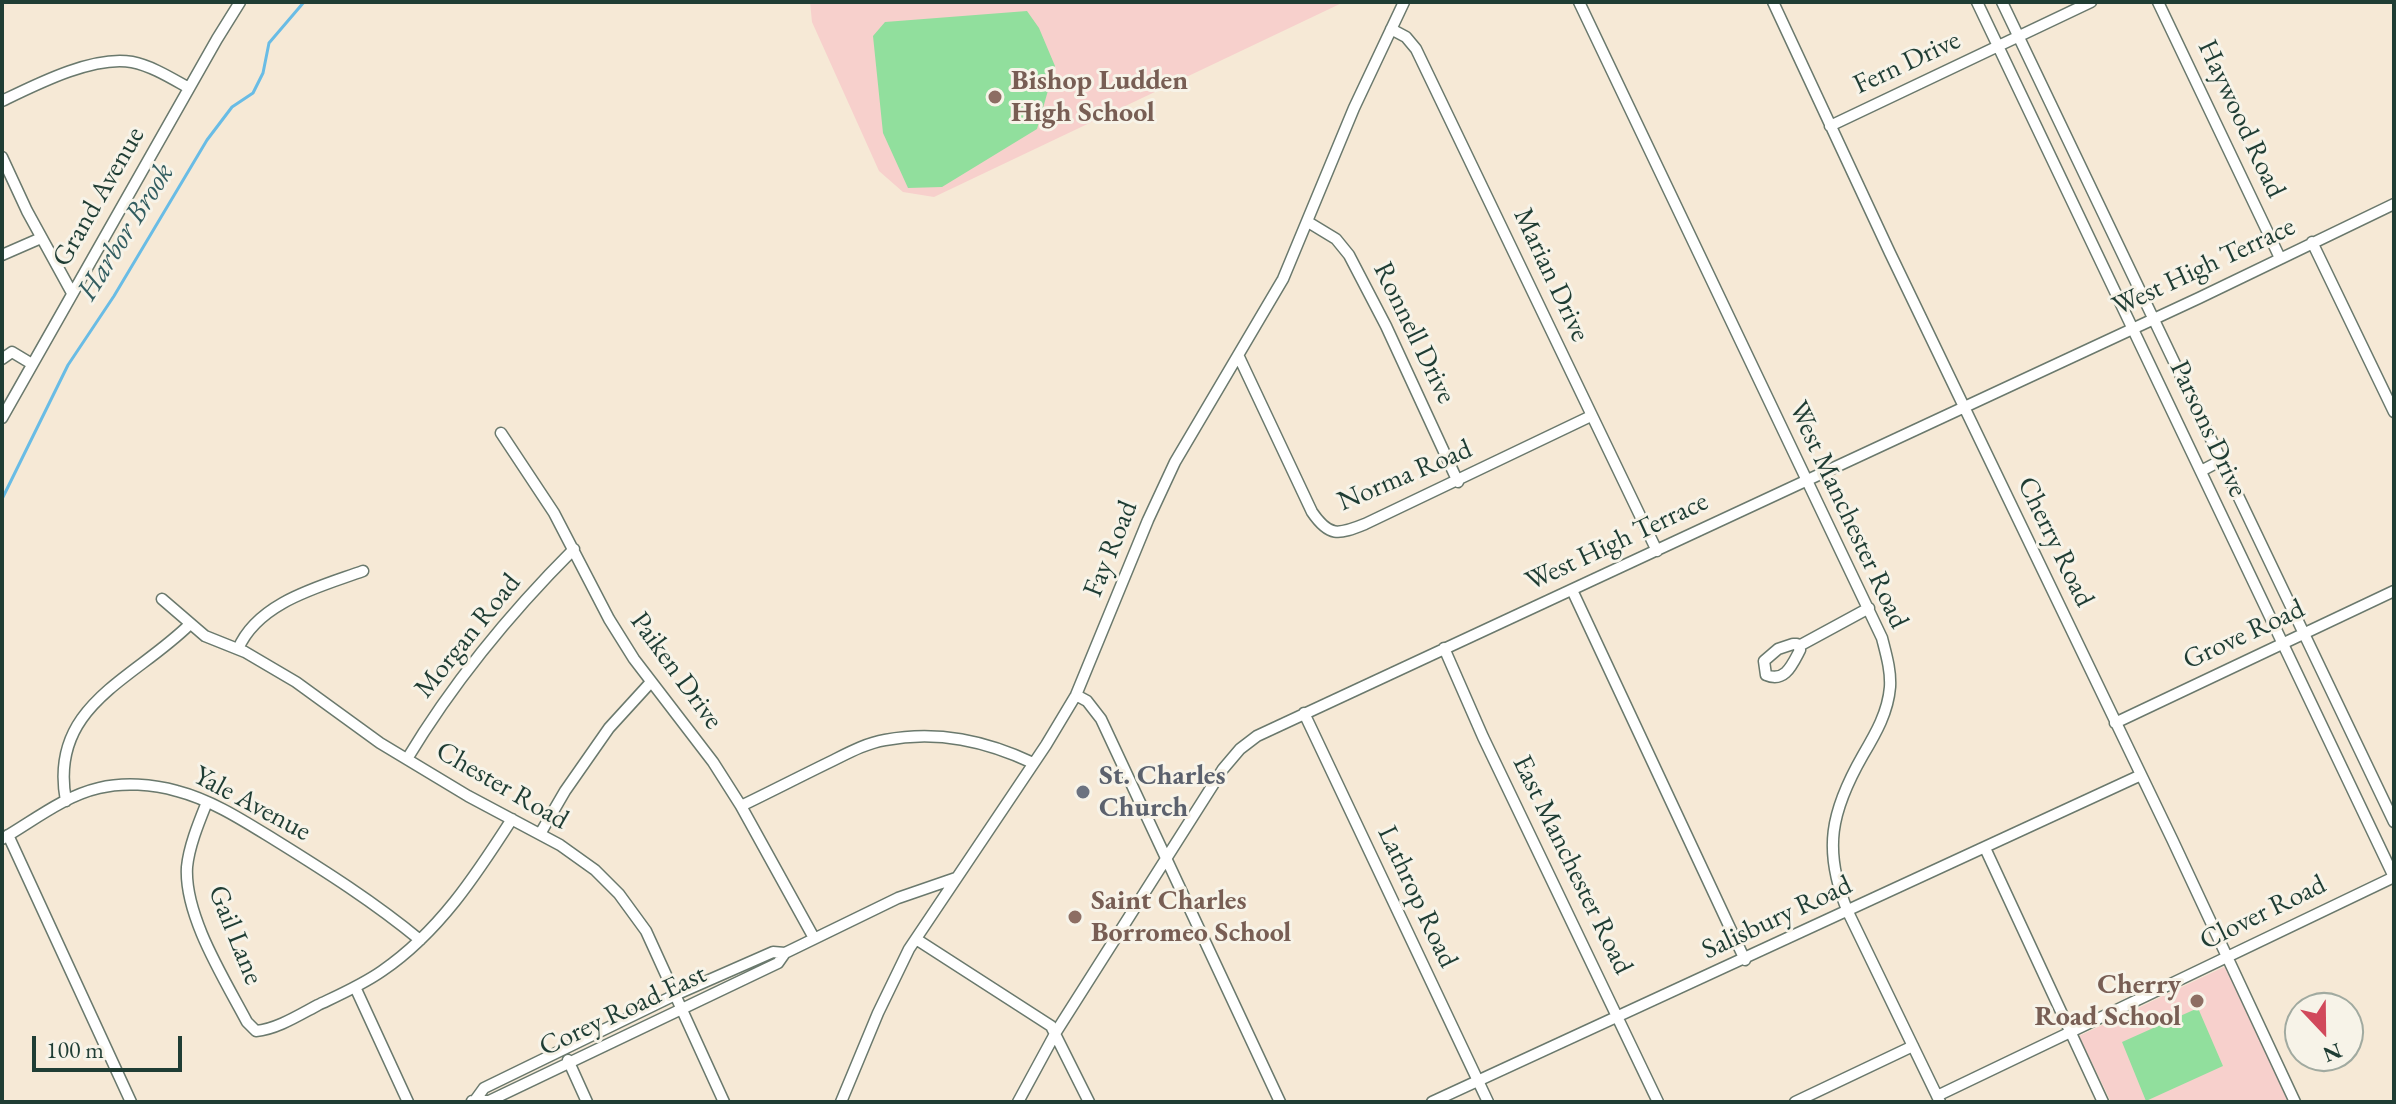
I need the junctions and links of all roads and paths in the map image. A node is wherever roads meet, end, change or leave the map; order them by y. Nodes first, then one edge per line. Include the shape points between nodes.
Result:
1 (240, 2) edge
2 (1404, 2) edge
3 (1579, 2) edge
4 (1773, 2) edge
5 (1977, 2) edge
6 (2002, 2) edge
7 (2091, 2) edge
8 (2158, 2) edge
9 (1391, 29) junction
10 (2018, 36) junction
11 (1998, 46) junction
12 (189, 88) junction
13 (2, 101) edge
14 (1830, 126) junction
15 (2, 157) edge
16 (2394, 204) edge
17 (1308, 222) junction
18 (41, 238) junction
19 (2312, 242) junction
20 (2, 255) edge
21 (2280, 258) junction
22 (72, 293) junction
23 (2154, 318) junction
24 (2132, 327) junction
25 (1239, 357) junction
26 (2, 359) edge
27 (32, 364) junction
28 (1964, 406) junction
29 (2394, 412) edge
30 (1591, 416) junction
31 (2, 418) edge
32 (501, 433) dead end
33 (2222, 460) junction
34 (2201, 471) junction
35 (1807, 479) junction
36 (1458, 482) junction
37 (574, 549) junction
38 (1657, 551) junction
39 (363, 571) dead end
40 (1572, 590) junction
41 (2394, 591) edge
42 (162, 599) dead end
43 (1869, 608) junction
44 (189, 625) junction
45 (2305, 633) junction
46 (2283, 644) junction
47 (1799, 646) dead end
48 (1444, 648) junction
49 (238, 649) junction
50 (651, 682) junction
51 (1076, 695) junction
52 (1304, 713) junction
53 (2115, 723) junction
54 (407, 759) junction
55 (1033, 763) junction
56 (2141, 775) junction
57 (66, 801) junction
58 (207, 802) junction
59 (741, 806) junction
60 (512, 819) junction
61 (2394, 822) edge
62 (540, 834) junction
63 (5, 837) edge
64 (1985, 848) junction
65 (1165, 859) junction
66 (2394, 877) edge
67 (956, 878) junction
68 (1848, 912) junction
69 (814, 938) junction
70 (916, 939) junction
71 (420, 940) junction
72 (785, 953) junction
73 (2226, 957) junction
74 (1745, 960) junction
75 (355, 987) junction
76 (675, 995) junction
77 (682, 1010) junction
78 (1618, 1017) junction
79 (1056, 1032) junction
80 (2071, 1033) junction
81 (1913, 1046) junction
82 (562, 1049) junction
83 (569, 1063) junction
84 (1478, 1081) junction
85 (1939, 1099) edge
86 (473, 1101) edge
87 (131, 1102) edge
88 (408, 1102) edge
89 (587, 1102) edge
90 (724, 1102) edge
91 (841, 1102) edge
92 (1018, 1102) edge
93 (1089, 1102) edge
94 (1280, 1102) edge
95 (1432, 1102) edge
96 (1488, 1102) edge
97 (1658, 1102) edge
98 (1795, 1102) edge
99 (2103, 1102) edge
100 (2295, 1102) edge

1 - 12 street, Grand Avenue
2 - 9 street, Fay Road
3 - 35 street, West Manchester Road
4 - 14 street, Cherry Road
5 - 11 street, Parsons Drive
6 - 10 street, Parsons Drive
7 - 10 street, Fern Drive
8 - 21 street, Haywood Road
9 - 17 street, Fay Road
9 - 30 street, Marian Drive via 1416,49
10 - 11 street, Fern Drive
10 - 23 street, Parsons Drive
11 - 14 street, Fern Drive
11 - 24 street, Parsons Drive
12 - 13 street via 135,62 114,60
12 - 22 street, Grand Avenue
14 - 28 street, Cherry Road
15 - 18 street
16 - 19 street, West High Terrace
17 - 25 street, Fay Road
17 - 36 street, Ronnell Drive via 1336,239 1349,255
18 - 20 street
18 - 22 street
19 - 21 street, West High Terrace
19 - 29 street
21 - 23 street, West High Terrace
22 - 27 street, Grand Avenue
23 - 24 street, West High Terrace
23 - 33 street, Parsons Drive
24 - 28 street, West High Terrace
24 - 34 street, Parsons Drive
25 - 36 street, Norma Road via 1323,528 1346,532
25 - 51 street, Fay Road via 1175,462
26 - 27 street via 12,352
27 - 31 street, Grand Avenue
28 - 35 street, West High Terrace
28 - 53 street, Cherry Road
30 - 36 street, Norma Road
30 - 38 street, Marian Drive
32 - 37 street, Paiken Drive
33 - 34 street
33 - 45 street, Parsons Drive
34 - 46 street, Parsons Drive
35 - 38 street, West High Terrace
35 - 43 street, West Manchester Road
37 - 50 street, Paiken Drive via 609,619
37 - 54 street, Morgan Road via 475,657
38 - 40 street, West High Terrace
39 - 49 street via 276,608 258,621
40 - 48 street, West High Terrace
40 - 74 street
41 - 45 street, Grove Road
42 - 44 street, Chester Road
43 - 47 street
43 - 68 street, West Manchester Road via 1890,667 1890,685 1877,731 1836,813 1834,862
44 - 49 street, Chester Road
44 - 57 street via 92,706 74,728 62,772
45 - 46 street, Grove Road
45 - 61 street, Parsons Drive
46 - 53 street, Grove Road
46 - 66 street, Parsons Drive
48 - 52 street, West High Terrace
48 - 78 street, East Manchester Road
49 - 54 street, Chester Road
50 - 59 street, Paiken Drive
50 - 62 street via 609,728
51 - 55 street, Fay Road
51 - 65 street via 1101,719
52 - 65 street, West High Terrace via 1240,749
52 - 84 street, Lathrop Road
53 - 56 street, Cherry Road
54 - 60 street, Chester Road
55 - 59 street via 967,739 883,740
55 - 67 street, Fay Road
56 - 64 street, Salisbury Road
56 - 73 street, Cherry Road
57 - 58 street, Yale Avenue via 101,787 139,785 177,790
57 - 63 street, Yale Avenue
58 - 71 street, Yale Avenue via 340,880
58 - 75 street, Gail Lane via 187,880 210,950 247,1022 260,1031
59 - 69 street, Paiken Drive
60 - 62 street, Chester Road
60 - 71 street via 465,891
62 - 76 street, Chester Road via 595,870 619,894 646,931
63 - 87 street
64 - 68 street, Salisbury Road
64 - 80 street
65 - 79 street, West High Terrace
65 - 94 street
66 - 73 street, Clover Road
67 - 69 street, Corey Road East via 898,898
67 - 70 street, Fay Road
68 - 74 street, Salisbury Road
68 - 81 street, West Manchester Road
69 - 72 street, Corey Road East
70 - 79 street
70 - 91 street, Fay Road
71 - 75 street
72 - 76 street, Corey Road East via 773,952
72 - 77 street, Corey Road East via 778,963
73 - 80 street, Clover Road
73 - 100 street, Cherry Road
74 - 78 street, Salisbury Road
75 - 88 street
76 - 77 street, Chester Road
76 - 82 street, Corey Road East
77 - 83 street, Corey Road East
77 - 90 street, Chester Road
78 - 84 street, Salisbury Road
78 - 97 street, East Manchester Road
79 - 92 street, West High Terrace
79 - 93 street
80 - 85 street, Clover Road
80 - 99 street
81 - 85 street, West Manchester Road
81 - 98 street
82 - 83 street
82 - 86 street, Corey Road East via 484,1088
83 - 86 street, Corey Road East via 489,1101
83 - 89 street
84 - 95 street, Salisbury Road
84 - 96 street, Lathrop Road

